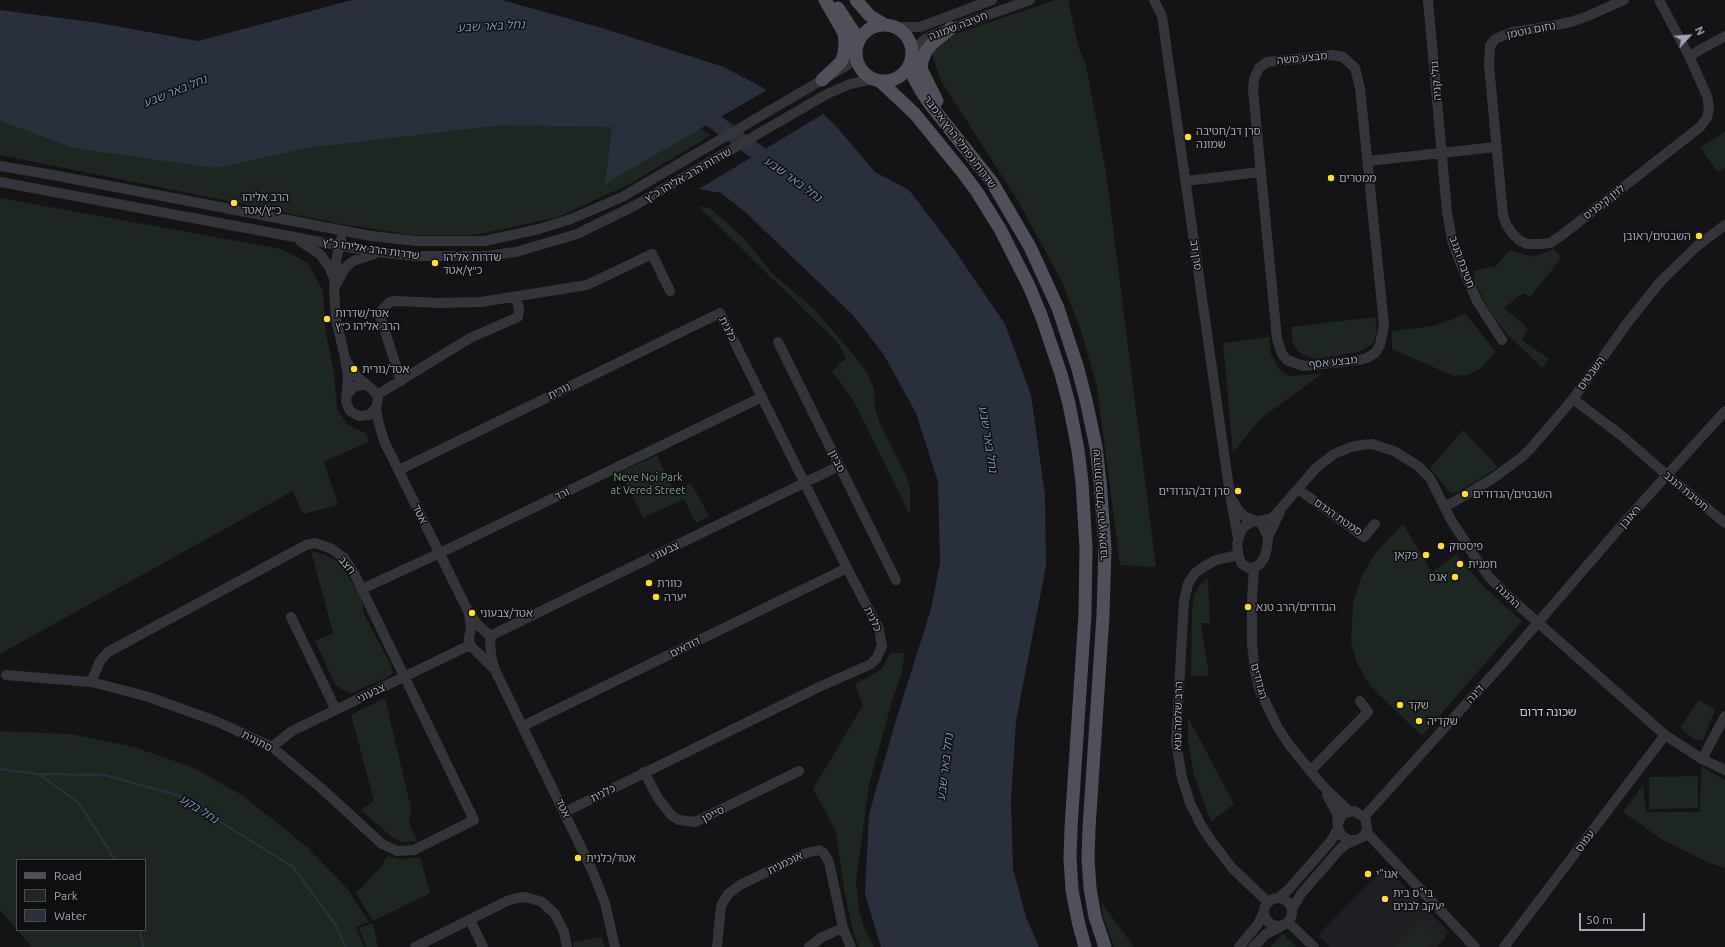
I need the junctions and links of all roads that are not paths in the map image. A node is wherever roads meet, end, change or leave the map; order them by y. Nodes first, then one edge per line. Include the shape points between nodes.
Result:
1 (825, 0) edge
2 (832, 0) edge
3 (856, 0) edge
4 (992, 0) edge
5 (1030, 0) edge
6 (1154, 0) edge
7 (1164, 0) edge
8 (1624, 0) edge
9 (1659, 0) edge
10 (1430, 3) edge
11 (1162, 16) junction
12 (890, 26) junction
13 (951, 28) junction
14 (1725, 36) edge
15 (858, 45) junction
16 (912, 56) junction
17 (1689, 56) junction
18 (876, 80) junction
19 (818, 82) junction
20 (1496, 147) junction
21 (966, 148) junction
22 (1442, 153) junction
23 (1368, 161) junction
24 (0, 166) edge
25 (1260, 172) junction
26 (1186, 180) junction
27 (0, 182) edge
28 (1725, 224) edge
29 (342, 230) junction
30 (293, 237) junction
31 (339, 246) junction
32 (380, 252) junction
33 (334, 284) junction
34 (670, 291) dead end
35 (516, 296) junction
36 (720, 313) joint
37 (1502, 340) dead end
38 (778, 342) dead end
39 (345, 358) junction
40 (401, 381) junction
41 (367, 385) junction
42 (347, 395) junction
43 (377, 395) junction
44 (762, 397) junction
45 (1573, 398) junction
46 (376, 408) junction
47 (1725, 411) edge
48 (359, 416) junction
49 (384, 441) junction
50 (839, 466) junction
51 (399, 470) junction
52 (1668, 476) junction
53 (805, 483) junction
54 (1298, 489) junction
55 (1230, 495) junction
56 (1445, 507) junction
57 (1281, 509) junction
58 (1255, 521) junction
59 (1725, 523) edge
60 (1375, 524) dead end
61 (1268, 537) junction
62 (1238, 538) junction
63 (440, 553) junction
64 (1238, 555) junction
65 (847, 568) junction
66 (1254, 568) junction
67 (896, 580) dead end
68 (362, 588) junction
69 (467, 609) junction
70 (291, 617) dead end
71 (1537, 624) junction
72 (488, 637) junction
73 (471, 643) junction
74 (497, 674) junction
75 (6, 675) dead end
76 (405, 676) junction
77 (91, 682) junction
78 (1360, 701) dead end
79 (336, 710) junction
80 (1725, 716) edge
81 (523, 726) junction
82 (1665, 735) junction
83 (272, 747) junction
84 (1702, 759) junction
85 (1725, 770) edge
86 (799, 771) dead end
87 (644, 772) junction
88 (1313, 775) junction
89 (565, 812) junction
90 (1350, 812) junction
91 (1364, 817) junction
92 (474, 820) joint
93 (1338, 826) junction
94 (1367, 830) junction
95 (1355, 840) junction
96 (1386, 852) junction
97 (1278, 898) junction
98 (1266, 907) junction
99 (1292, 908) junction
100 (470, 920) junction
101 (1284, 925) junction
102 (843, 928) junction
103 (1475, 946) edge
104 (415, 947) edge
105 (483, 947) edge
106 (567, 947) edge
107 (615, 947) edge
108 (717, 947) edge
109 (809, 947) edge
110 (851, 947) edge
111 (1085, 947) edge
112 (1105, 947) edge
113 (1239, 947) edge
114 (1253, 947) edge
115 (1314, 947) edge
116 (1504, 947) edge

1 - 19 main road via 844,33 845,43 841,62
2 - 15 main road via 846,18
3 - 12 main road via 870,16
4 - 12 street, חטיבה שמונה via 920,26
5 - 13 street, חטיבה שמונה
6 - 11 street, סרן דב
7 - 11 street, סרן דב
8 - 20 street, נחום גוטמן via 1577,20 1513,32 1495,39 1490,46 1488,65
9 - 17 street
10 - 22 street, גולי קניה
11 - 26 street, סרן דב
12 - 15 main road via 870,29
12 - 16 main road via 907,36
13 - 16 street, חטיבה שמונה via 924,40
13 - 21 main road via 926,51 921,70
14 - 17 street
15 - 18 main road via 857,59 860,67 865,74
15 - 19 street, שדרות הרב אליהו כ"ץ via 852,60 846,66
16 - 18 main road via 903,74 888,81
16 - 21 main road, שדרות נפתלי הרץ אימבר via 914,78 920,89
17 - 20 street, לוין קיפניס via 1707,96 1707,118 1700,127 1550,242 1527,244 1515,236 1506,224
18 - 32 street, שדרות הרב אליהו כ"ץ via 850,84 827,94 622,212 577,234 516,252 487,256 415,256
18 - 111 main road, שדרות נפתלי הרץ אימבר via 915,114 963,173 1000,229 1041,315 1069,404 1082,482 1086,548 1085,607 1070,858 1074,898
19 - 29 street, שדרות הרב אליהו כ"ץ via 622,197 539,229 499,238 452,242 416,241
20 - 22 street
21 - 112 main road, שדרות נפתלי הרץ אימבר via 996,188 1046,279 1078,368 1096,447 1103,517 1105,582 1088,858 1095,917
22 - 23 street
22 - 37 street, חטיבת הנגב via 1452,240 1476,301
23 - 25 street, מבצע משה via 1358,77 1353,65 1343,57 1332,55 1268,62 1258,68 1253,90
23 - 25 street, מבצע אסף via 1384,325 1380,345 1367,358 1311,366 1287,360 1277,339
24 - 29 street, שדרות הרב אליהו כ"ץ
25 - 26 street
26 - 55 street, סרן דב
27 - 30 street, שדרות הרב אליהו כ"ץ
28 - 45 street, השבטים via 1696,247 1661,281
29 - 31 street
30 - 31 street, שדרות הרב אליהו כ"ץ
30 - 33 street via 321,255 329,266
31 - 32 street, שדרות הרב אליהו כ"ץ
31 - 33 street
32 - 33 street via 353,262 345,268
33 - 39 street via 336,319
34 - 35 street via 652,254 587,284
35 - 40 street via 520,309 518,317 470,338
35 - 40 street via 481,302 396,301 385,305 381,311 381,321
36 - 44 street, כלנית
36 - 51 street, נורית
38 - 50 street, סביון
39 - 41 street via 357,376
39 - 42 street
40 - 43 street
41 - 42 street via 356,386
41 - 43 street
42 - 48 street via 348,407 352,413
43 - 46 street
44 - 53 street, כלנית
44 - 63 street, ורד
45 - 52 street, חטיבת הנגב
45 - 56 street, השבטים via 1522,457 1492,479
46 - 48 street via 367,416
46 - 49 street, אטד
47 - 52 street, ראובן
48 - 49 street, אטד via 372,424
49 - 51 street, אטד
50 - 53 street, צבעוני
50 - 67 street, סביון
51 - 63 street, אטד
52 - 59 street, חטיבת הנגב
52 - 71 street, ראובן via 1629,517
53 - 65 street, כלנית
53 - 72 street, צבעוני
54 - 56 street, ההגנה via 1316,468 1334,454 1351,447 1372,444 1394,451 1418,466 1430,478
54 - 57 street, ההגנה
54 - 60 street, סמטת הגדם via 1364,536
55 - 58 street, סרן דב via 1238,510 1245,517
55 - 62 street, סרן דב
56 - 71 street, ההגנה via 1461,537 1488,577
57 - 58 street, ההגנה via 1270,519
57 - 61 street, ההגנה
58 - 61 street via 1261,523
58 - 62 street via 1245,526
61 - 66 street via 1264,558
62 - 64 street
63 - 68 street, ורד
63 - 69 street, אטד
64 - 66 street via 1242,564 1250,569
64 - 98 street, הרב שלמה טנא via 1216,560 1205,566 1195,573 1188,584 1184,601 1176,742 1182,778 1201,825 1233,870
65 - 81 street, דודאים
65 - 87 street, כלנית via 879,630 882,646 876,659 864,668 819,687
66 - 88 street, הגדודים via 1252,644 1260,691 1278,728
68 - 76 street, חצב
68 - 77 street, חצב via 356,574 344,558 332,549 315,543 306,545 108,652 100,661
69 - 72 street, אטד
69 - 73 street, אטד
70 - 79 street
71 - 82 street, ההגנה
71 - 91 street, דינה
72 - 73 street via 478,629
72 - 73 street via 486,650 478,651
72 - 74 street, אטד
73 - 74 street, אטד
73 - 76 street, צבעוני
74 - 81 street, אטד
75 - 77 street, סתונית
76 - 79 street, צבעוני
76 - 92 street, חצב
77 - 83 street, סתונית via 149,697 218,722
78 - 88 street via 1368,712
79 - 83 street, צבעוני via 292,731
80 - 84 street
81 - 89 street, אטד
82 - 84 street, ההגנה
82 - 116 street, עמוס
83 - 92 street, סתונית via 382,844 397,851 414,850
84 - 85 street, ההגנה
86 - 87 street, סייפן via 696,822 679,820 668,812
87 - 89 street, כלנית
88 - 90 street, הגדודים
88 - 93 street, הגדודים via 1334,806
89 - 107 street, אטד via 605,903
90 - 91 street via 1358,812
90 - 93 street via 1342,816
91 - 94 street
93 - 95 street via 1345,839
93 - 97 street via 1331,841
94 - 95 street via 1363,837
94 - 96 street
95 - 96 street via 1373,844
95 - 99 street via 1340,849
96 - 103 street
97 - 98 street
97 - 99 street via 1287,901
98 - 101 street via 1264,915 1268,923
98 - 113 street via 1258,924
99 - 101 street via 1292,916
100 - 104 street
100 - 105 street
100 - 106 street via 517,898 534,898 555,914 564,932
101 - 114 street via 1266,934
101 - 115 street
102 - 108 street, אוכמנית via 829,862 823,852 814,851 740,885 728,894 721,906
102 - 109 street via 822,937
102 - 110 street

